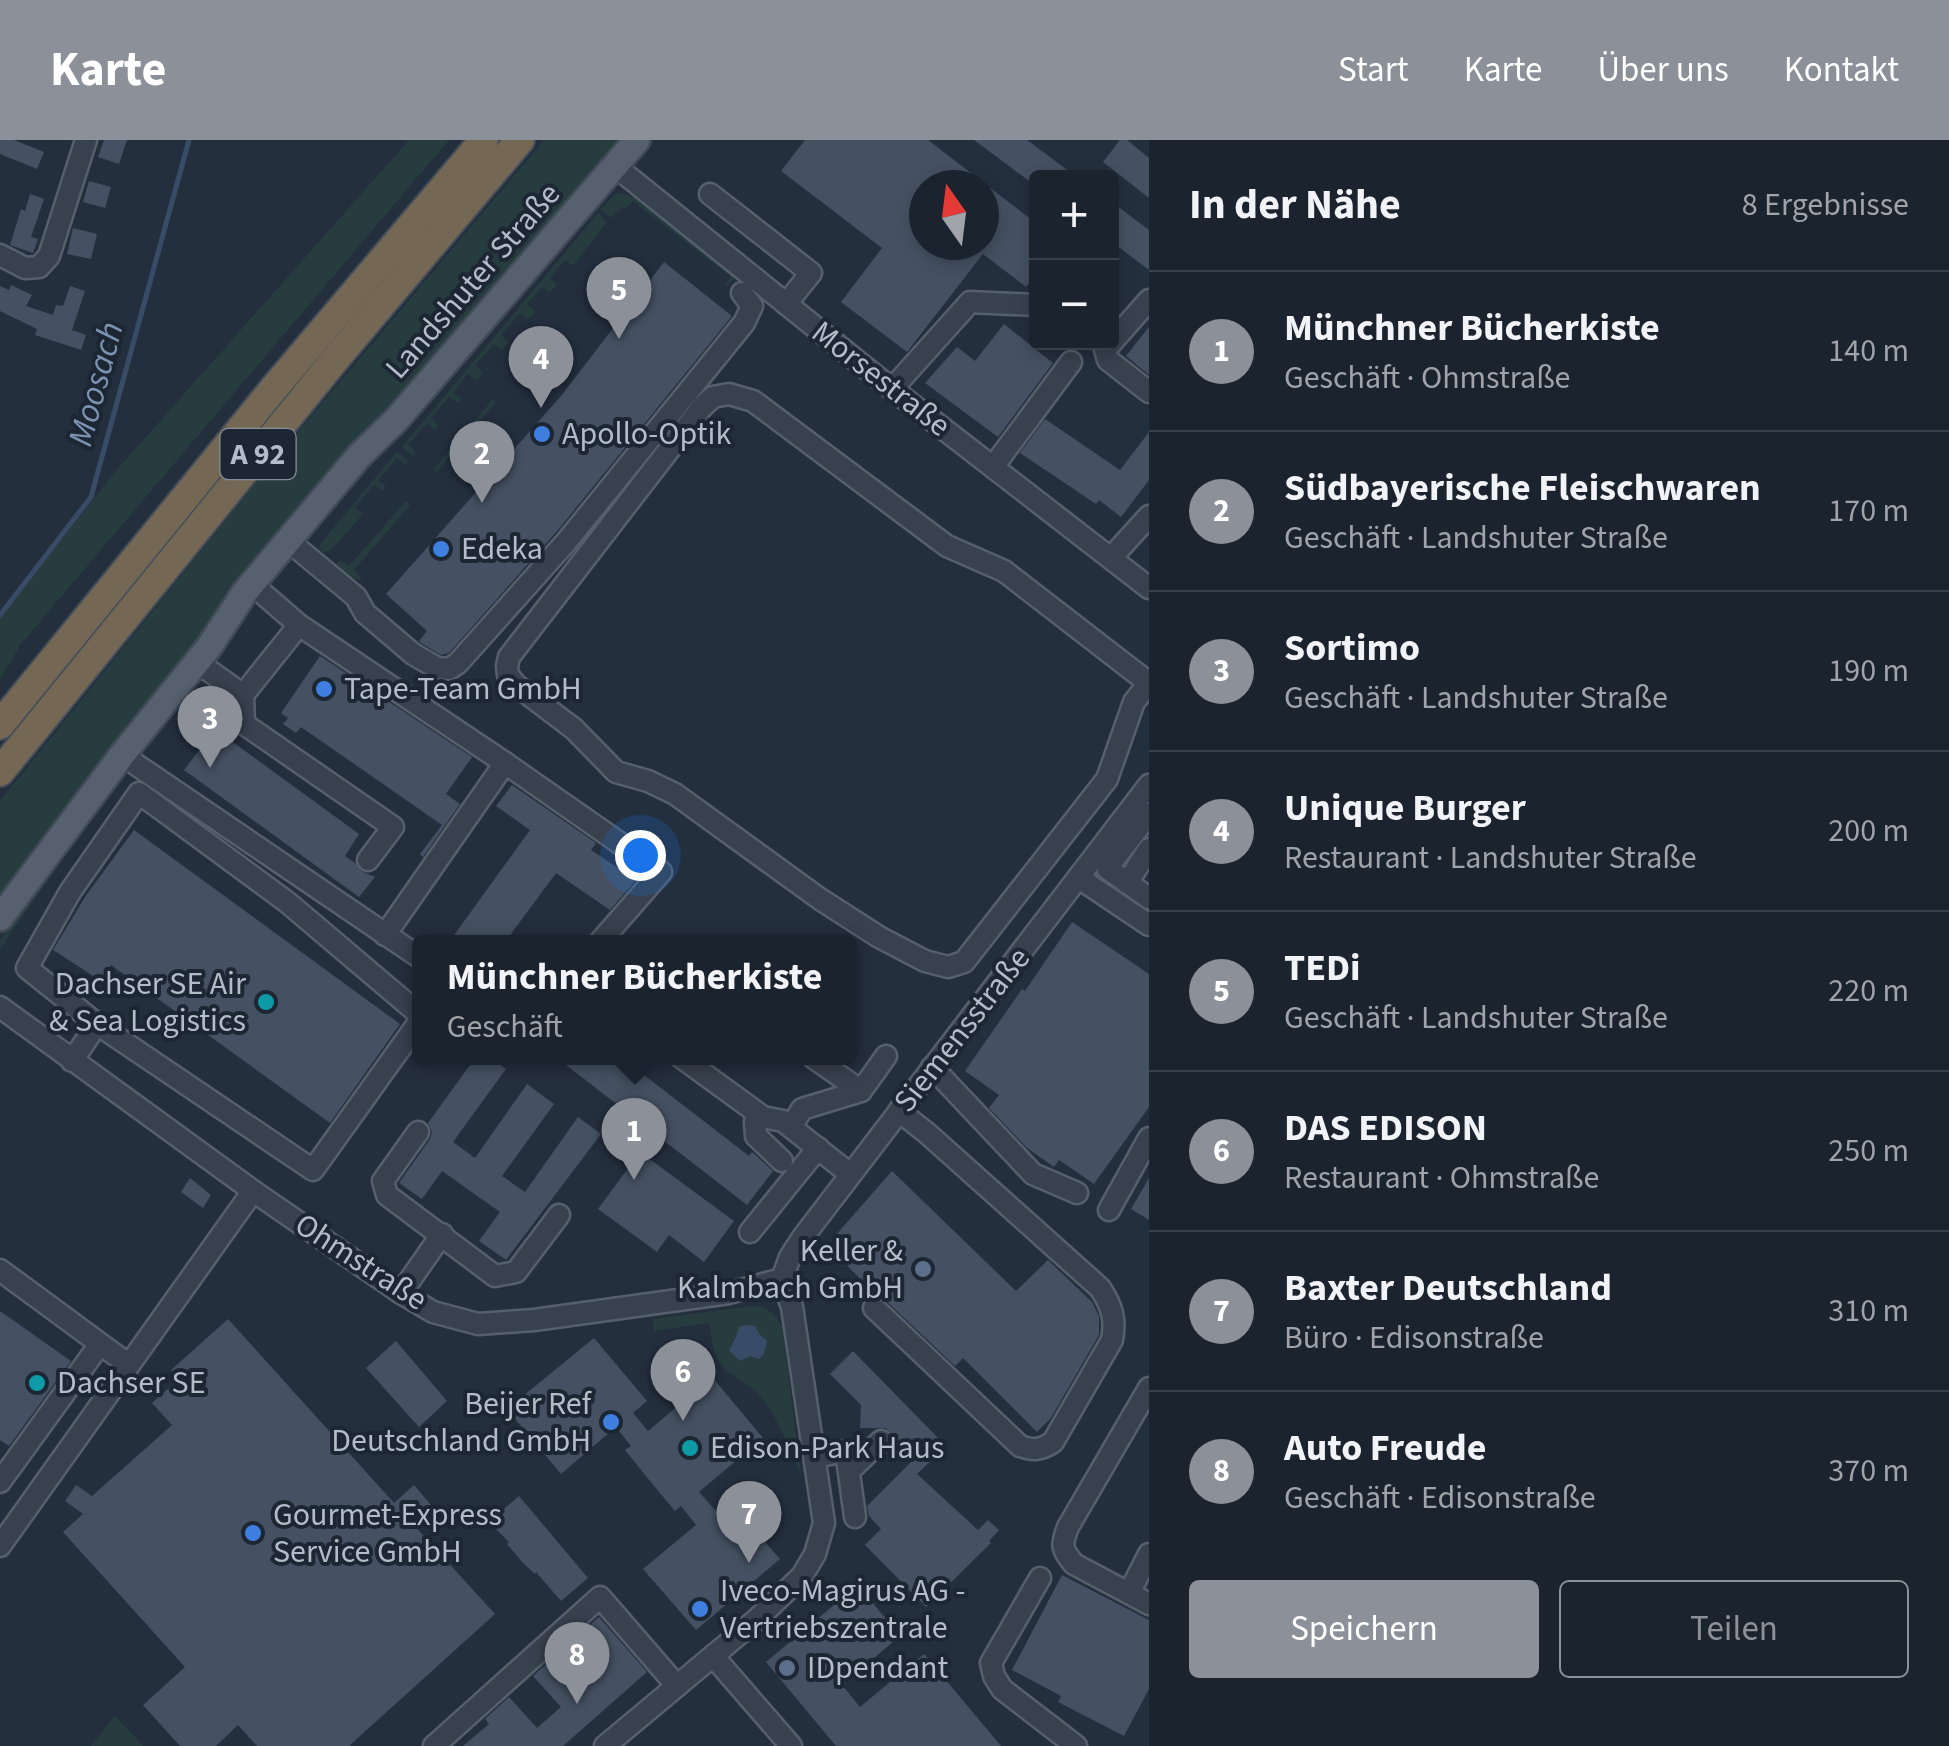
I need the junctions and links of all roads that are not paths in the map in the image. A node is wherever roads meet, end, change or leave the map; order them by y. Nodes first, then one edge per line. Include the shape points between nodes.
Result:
1 (86, 140) edge
2 (484, 140) edge
3 (520, 140) edge
4 (637, 140) edge
5 (615, 166) junction
6 (710, 194) dead end
7 (0, 255) edge
8 (744, 290) junction
9 (1149, 300) edge
10 (786, 304) junction
11 (1029, 305) edge
12 (1071, 362) dead end
13 (892, 389) junction
14 (1149, 392) edge
15 (397, 419) junction
16 (993, 467) junction
17 (1149, 516) edge
18 (297, 548) junction
19 (1111, 558) junction
20 (1149, 588) edge
21 (261, 592) junction
22 (299, 625) junction
23 (203, 654) junction
24 (1149, 683) edge
25 (242, 695) junction
26 (0, 725) edge
27 (122, 755) junction
28 (505, 764) junction
29 (0, 772) edge
30 (1149, 785) edge
31 (1149, 814) edge
32 (1149, 849) edge
33 (368, 860) dead end
34 (1079, 878) junction
35 (1127, 883) junction
36 (1149, 898) edge
37 (0, 918) edge
38 (1149, 926) edge
39 (606, 935) edge
40 (384, 936) junction
41 (412, 953) edge
42 (0, 1007) edge
43 (412, 1008) edge
44 (98, 1024) junction
45 (412, 1032) edge
46 (886, 1056) dead end
47 (72, 1060) junction
48 (692, 1065) edge
49 (824, 1065) edge
50 (932, 1067) junction
51 (861, 1091) junction
52 (899, 1111) junction
53 (764, 1117) junction
54 (791, 1126) junction
55 (418, 1132) dead end
56 (1147, 1141) edge
57 (818, 1148) junction
58 (782, 1161) dead end
59 (850, 1174) junction
60 (253, 1191) junction
61 (1077, 1193) dead end
62 (1108, 1210) dead end
63 (559, 1216) dead end
64 (750, 1232) dead end
65 (442, 1234) junction
66 (0, 1270) edge
67 (782, 1279) junction
68 (402, 1293) junction
69 (874, 1308) dead end
70 (100, 1344) junction
71 (129, 1365) junction
72 (1149, 1388) edge
73 (881, 1441) dead end
74 (814, 1457) junction
75 (848, 1471) junction
76 (0, 1482) edge
77 (855, 1517) dead end
78 (0, 1546) edge
79 (1149, 1554) edge
80 (1040, 1578) dead end
81 (1129, 1594) junction
82 (1149, 1604) edge
83 (713, 1656) junction
84 (677, 1686) junction
85 (434, 1746) edge
86 (605, 1746) edge
87 (791, 1746) edge
88 (1076, 1746) edge

1 - 7 street via 48,256 38,267 25,268
2 - 26 highway, A 92
3 - 29 highway, A 92
4 - 5 main road, Landshuter Straße
5 - 8 street, Morsestraße
5 - 15 main road, Landshuter Straße
6 - 10 street via 811,273
8 - 10 street, Morsestraße
8 - 18 street via 752,306 744,322 568,541 458,663 437,668 413,654
9 - 14 street via 1106,350 1108,360
10 - 13 street, Morsestraße
11 - 13 street via 970,302
12 - 16 street
13 - 16 street, Morsestraße
15 - 18 main road, Landshuter Straße
15 - 23 main road, Landshuter Straße via 245,592
16 - 19 street, Morsestraße
17 - 19 street
18 - 21 main road, Landshuter Straße
19 - 20 street, Morsestraße
21 - 22 street
21 - 23 main road, Landshuter Straße
22 - 25 street
22 - 28 street
23 - 25 street
23 - 27 main road, Landshuter Straße
24 - 24 street via 1134,702 1106,780 964,962 948,967 925,961 820,899 675,794 616,772 516,685 507,666 702,408 712,396 729,394 753,402 947,546 1004,571
25 - 33 street via 244,724 393,828
27 - 37 main road, Landshuter Straße
27 - 40 street
28 - 39 street via 661,872
28 - 40 street
30 - 34 street, Siemensstraße
31 - 35 street via 1104,866
32 - 35 street
34 - 38 street
34 - 50 street, Siemensstraße
35 - 36 street
40 - 41 street
42 - 47 street, Ohmstraße
43 - 44 street via 287,902 139,794 27,968
44 - 45 street via 313,1170
44 - 47 street
46 - 51 street
47 - 60 street, Ohmstraße
48 - 53 street
49 - 51 street
50 - 52 street, Siemensstraße
50 - 61 street via 1033,1174
51 - 54 street via 802,1109
52 - 59 street, Siemensstraße
52 - 69 street via 1100,1288 1114,1326 1053,1442 1030,1450
53 - 54 street
53 - 58 street via 756,1122 756,1136
54 - 57 street
55 - 65 street via 383,1181 387,1195
56 - 62 street
57 - 59 street
57 - 64 street
59 - 67 street, Siemensstraße via 796,1247
60 - 68 street, Ohmstraße
60 - 71 street
63 - 65 street via 516,1272 496,1276
65 - 68 street
66 - 70 street
67 - 68 street, Ohmstraße via 729,1292 478,1324 434,1312
67 - 74 street
70 - 71 street
70 - 76 street
71 - 78 street
72 - 81 street via 1062,1543 1074,1564
73 - 75 street
74 - 75 street via 846,1451
74 - 83 street via 824,1524 815,1554 791,1587
75 - 77 street
79 - 81 street
80 - 88 street via 991,1662 1002,1689
81 - 82 street
83 - 84 street
83 - 87 street
84 - 85 street via 600,1597
84 - 86 street

